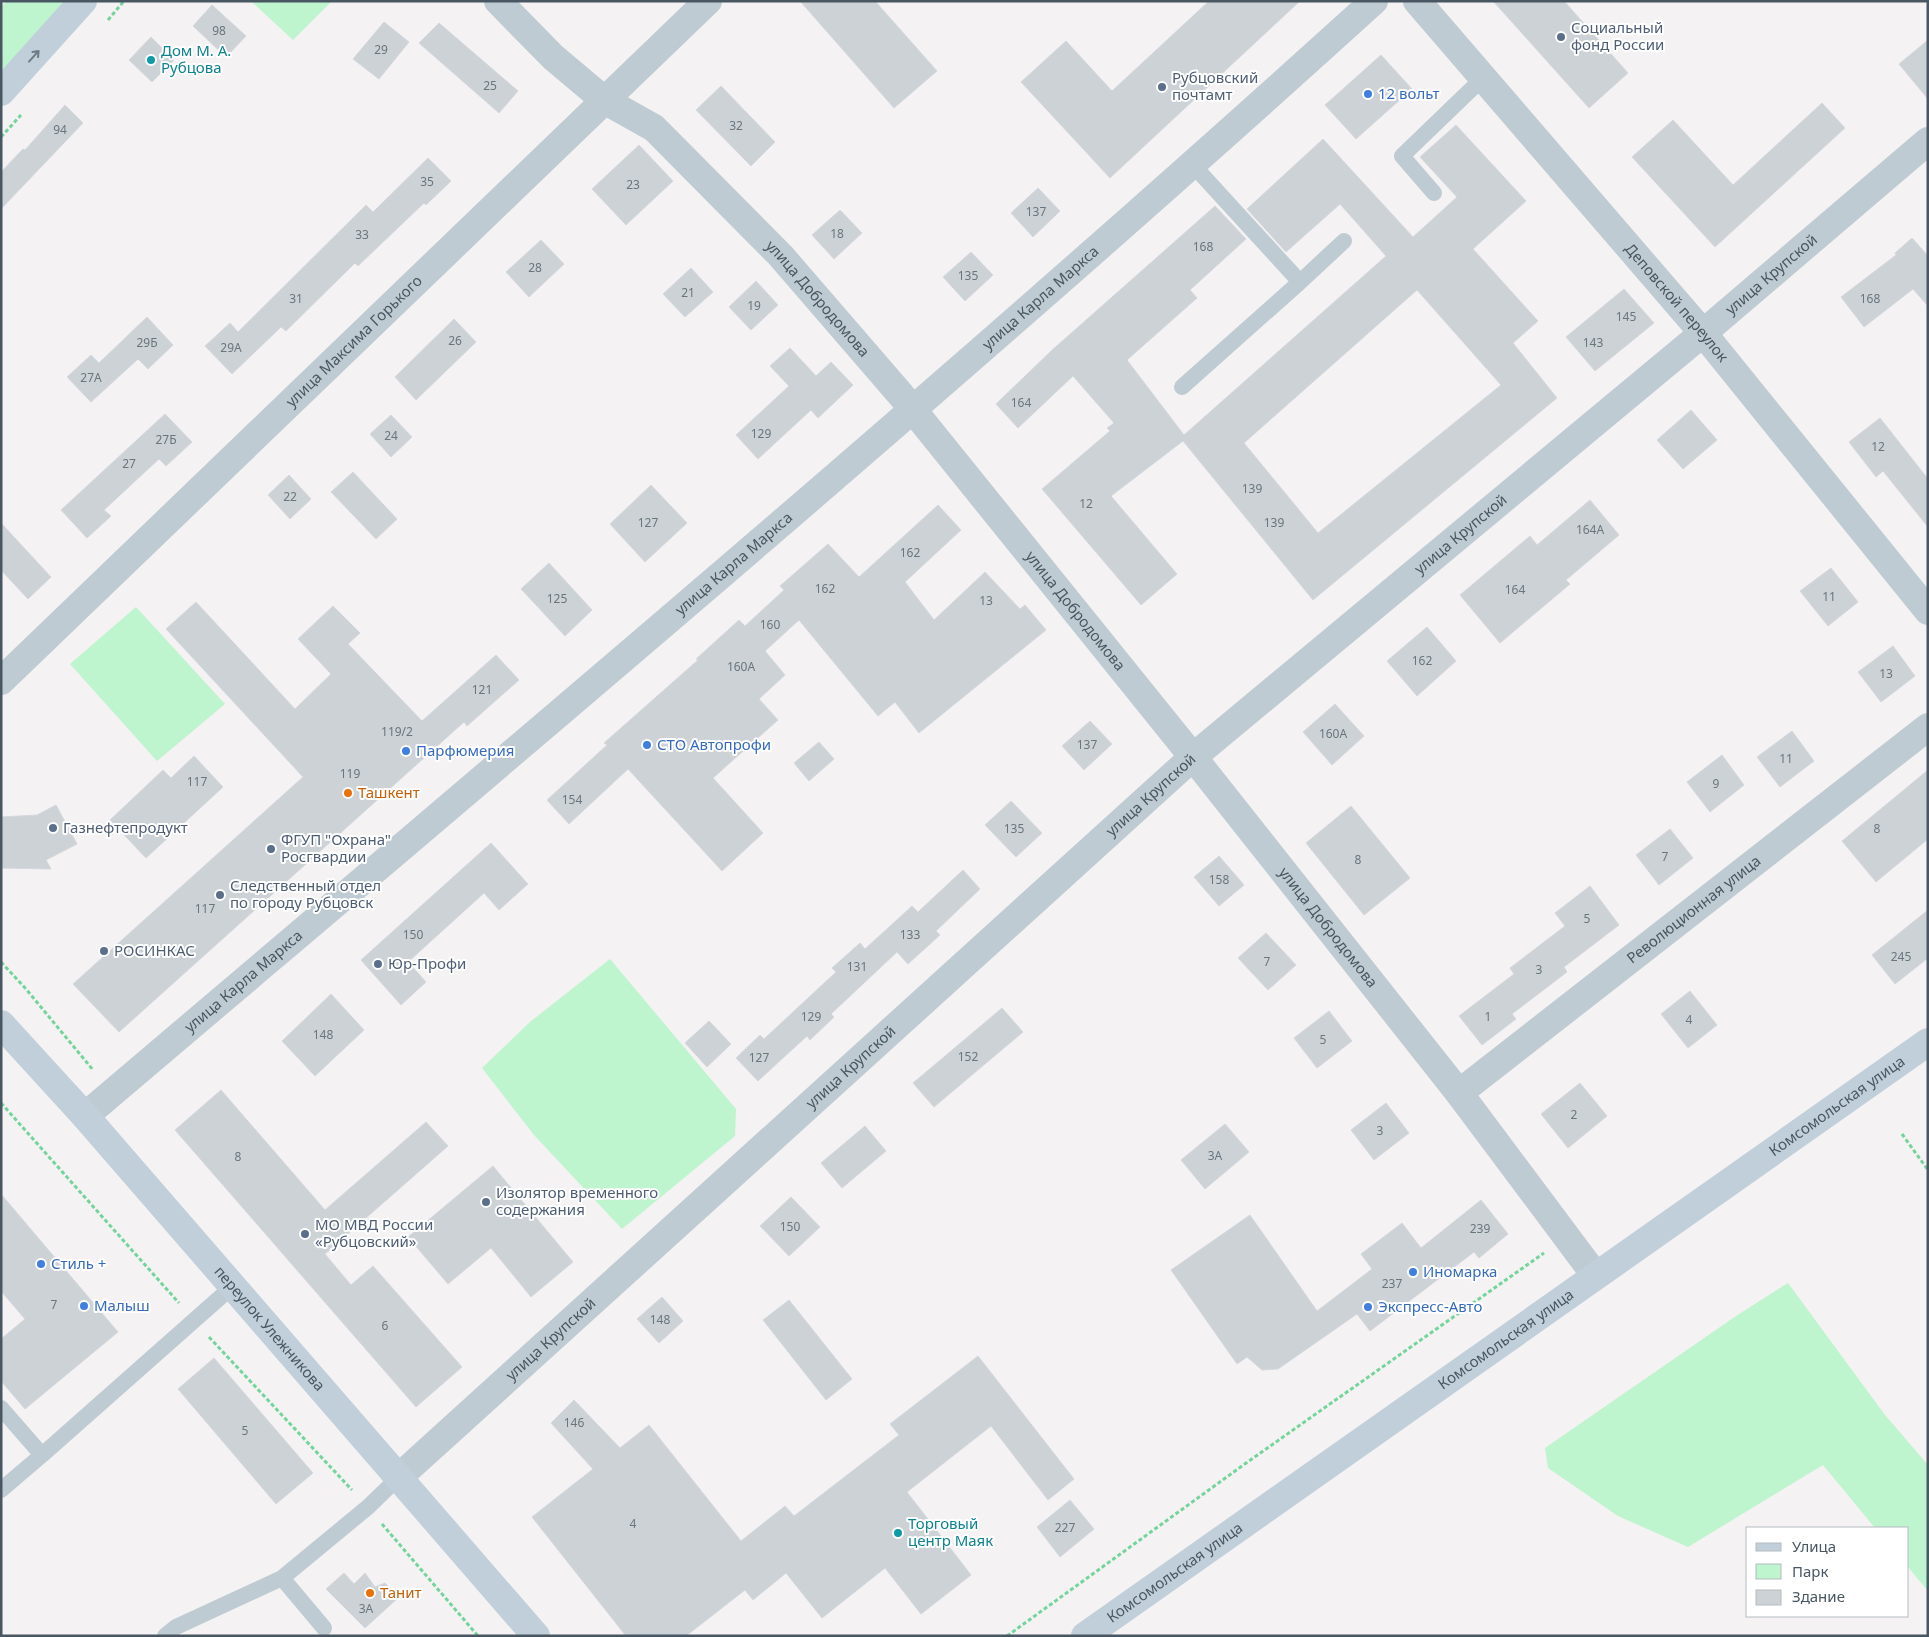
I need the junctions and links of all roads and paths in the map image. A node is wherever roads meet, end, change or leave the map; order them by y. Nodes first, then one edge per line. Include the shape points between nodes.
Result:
1 (84, 1) edge
2 (498, 1) edge
3 (708, 1) edge
4 (1374, 1) edge
5 (1417, 1) edge
6 (1484, 77) junction
7 (1, 92) edge
8 (604, 100) junction
9 (1928, 141) edge
10 (1193, 165) junction
11 (1434, 192) dead end
12 (1344, 241) dead end
13 (1300, 282) junction
14 (1703, 333) junction
15 (1182, 387) dead end
16 (914, 409) junction
17 (1928, 611) edge
18 (1, 681) edge
19 (1928, 727) edge
20 (1193, 757) junction
21 (1, 962) edge
22 (1, 1024) edge
23 (1928, 1042) edge
24 (1459, 1093) junction
25 (112, 1094) junction
26 (1, 1102) edge
27 (86, 1116) junction
28 (1902, 1134) dead end
29 (1928, 1170) edge
30 (1567, 1237) junction
31 (1595, 1275) junction
32 (233, 1286) junction
33 (194, 1320) junction
34 (1, 1408) edge
35 (42, 1455) junction
36 (399, 1477) junction
37 (1, 1490) edge
38 (368, 1507) junction
39 (282, 1578) junction
40 (324, 1628) dead end
41 (165, 1636) edge
42 (478, 1636) edge
43 (536, 1636) edge
44 (1007, 1636) edge
45 (1085, 1636) edge

7 -> 1 main road
2 - 8 street, улица Добродомова via 553,57
3 - 8 street, улица Максима Горького
4 - 10 street, улица Карла Маркса
5 - 6 street, Деповской переулок
6 - 11 lane via 1402,156
6 - 14 street, Деповской переулок
8 - 16 street, улица Добродомова via 654,128 781,256
8 - 18 street, улица Максима Горького
9 - 14 street, улица Крупской
10 - 13 lane
10 - 16 street, улица Карла Маркса
12 - 13 lane
13 - 15 lane
14 - 17 street, Деповской переулок
14 - 20 street, улица Крупской
16 - 20 street, улица Добродомова
16 - 25 street, улица Карла Маркса
19 - 24 street, Революционная улица
20 - 24 street, улица Добродомова
20 - 36 street, улица Крупской
21 - 25 path
22 - 27 main road, переулок Улежникова
23 - 31 main road, Комсомольская улица
24 - 30 street, улица Добродомова
25 - 27 street, улица Карла Маркса
26 - 33 path
27 - 32 main road, переулок Улежникова
28 - 29 path
30 - 31 street, улица Добродомова
30 - 44 path
31 - 45 main road, Комсомольская улица
32 - 33 lane
32 - 36 main road, переулок Улежникова
33 - 35 lane
33 - 38 path
34 - 35 lane
35 - 37 lane
36 - 38 lane
36 - 43 main road, переулок Улежникова
38 - 39 lane
38 - 42 path
39 - 40 lane
39 - 41 lane via 176,1627

